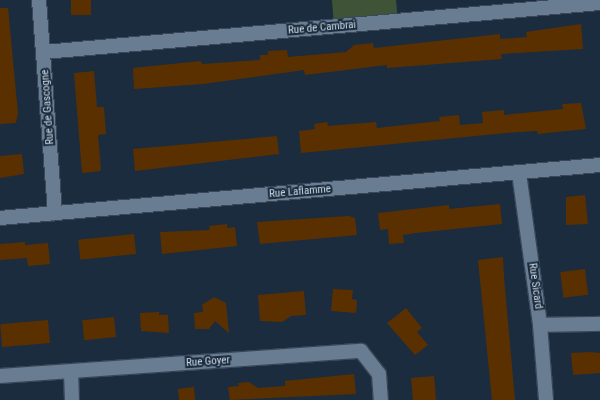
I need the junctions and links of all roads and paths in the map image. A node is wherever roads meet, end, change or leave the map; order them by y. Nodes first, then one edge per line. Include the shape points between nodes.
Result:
1 (40, 0) edge
2 (600, 3) edge
3 (44, 52) junction
4 (600, 166) edge
5 (519, 173) junction
6 (55, 213) junction
7 (0, 218) edge
8 (600, 324) edge
9 (540, 325) junction
10 (71, 372) junction
11 (0, 376) edge
12 (72, 400) edge
13 (381, 400) edge
14 (546, 400) edge

1 - 3 street, Rue de Gascogne
2 - 3 street, Rue de Cambrai
3 - 6 street, Rue de Gascogne
4 - 5 street, Rue Laflamme
5 - 6 street, Rue Laflamme
5 - 9 street, Rue Sicard
6 - 7 street, Rue Laflamme
8 - 9 street
9 - 14 street, Rue Sicard
10 - 11 street, Rue Goyer
10 - 12 street
10 - 13 street, Rue Goyer via 360,351 379,374

